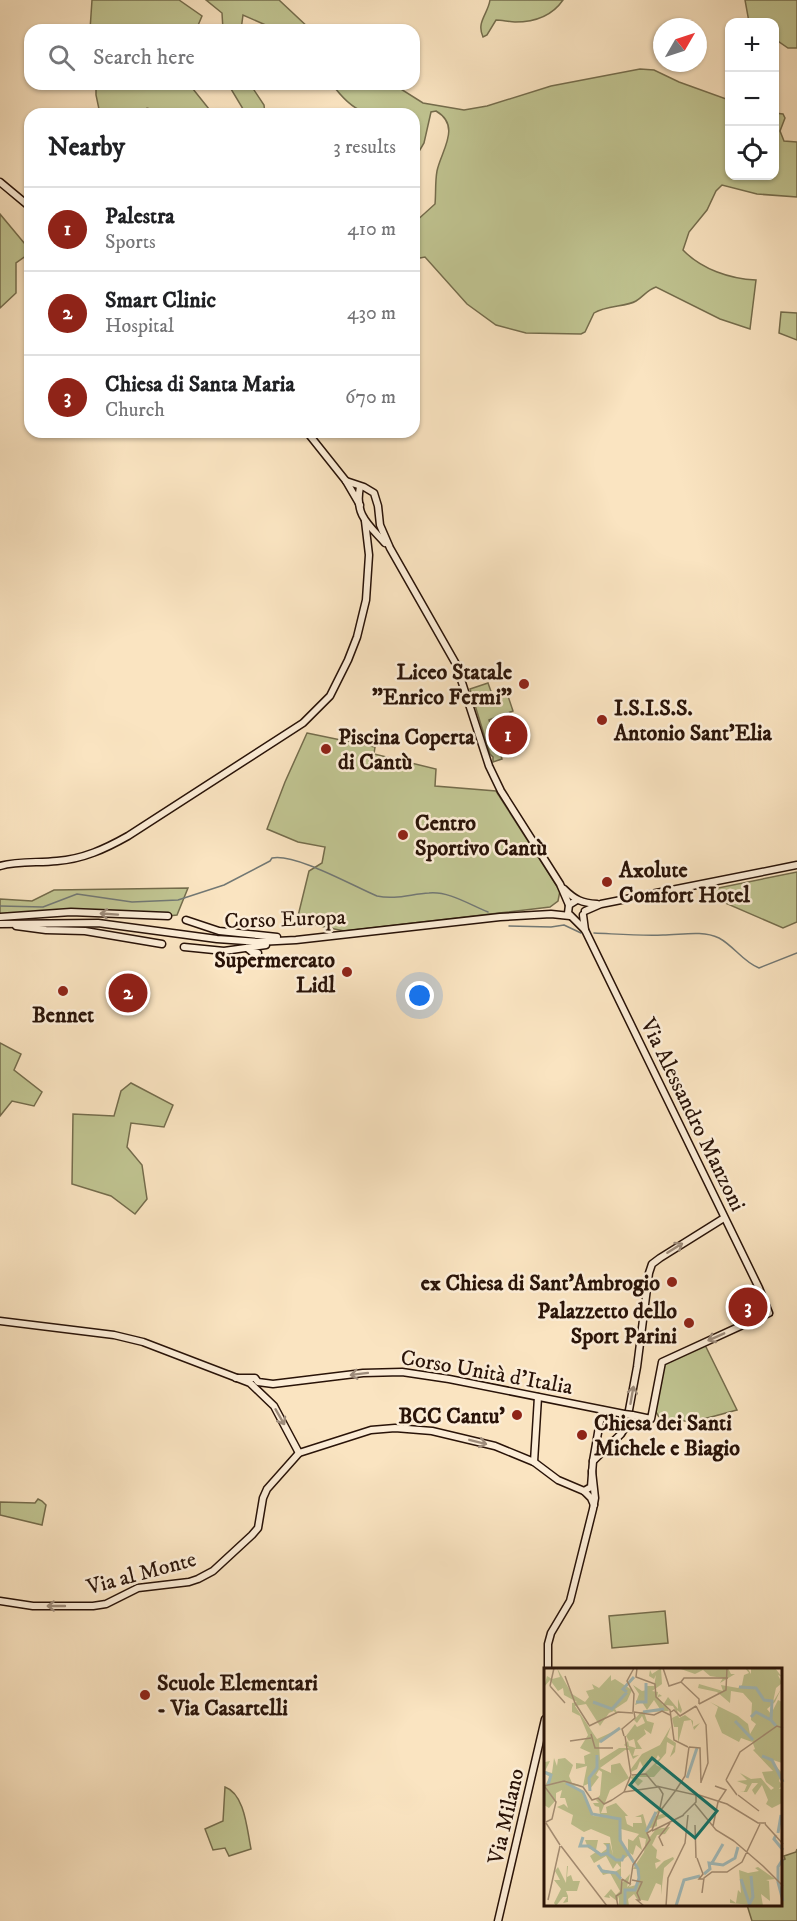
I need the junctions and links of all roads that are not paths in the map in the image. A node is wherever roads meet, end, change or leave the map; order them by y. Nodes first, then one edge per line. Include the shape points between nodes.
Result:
1 (0, 182) edge
2 (24, 202) edge
3 (312, 438) edge
4 (346, 481) junction
5 (360, 487) junction
6 (360, 505) junction
7 (365, 521) junction
8 (380, 525) junction
9 (374, 531) junction
10 (368, 542) junction
11 (390, 548) junction
12 (797, 865) edge
13 (0, 866) edge
14 (560, 884) junction
15 (580, 902) junction
16 (601, 904) junction
17 (568, 905) junction
18 (584, 913) junction
19 (536, 914) junction
20 (168, 916) dead end
21 (573, 917) junction
22 (186, 920) dead end
23 (1, 922) edge
24 (585, 930) junction
25 (296, 940) junction
26 (162, 944) dead end
27 (184, 947) dead end
28 (247, 948) junction
29 (258, 953) dead end
30 (724, 1218) junction
31 (0, 1321) edge
32 (253, 1383) junction
33 (538, 1397) junction
34 (602, 1410) junction
35 (651, 1419) joint
36 (299, 1453) junction
37 (593, 1461) junction
38 (534, 1462) junction
39 (592, 1471) junction
40 (584, 1491) junction
41 (594, 1505) junction
42 (0, 1601) edge
43 (548, 1668) edge
44 (544, 1723) edge
45 (498, 1921) edge

1 - 2 main road
3 - 4 main road
4 - 5 main road
4 - 6 main road
5 - 6 main road
5 - 8 main road via 374,493
6 - 7 main road
7 - 9 main road
7 - 10 main road
8 - 9 main road
8 - 11 main road
9 - 10 main road
9 - 11 main road
10 - 13 main road via 366,600 357,637 335,688 303,723 108,847 58,861
11 - 14 main road via 456,664 501,790
12 - 16 main road
14 - 15 main road
14 - 17 main road
15 - 16 main road
15 - 17 main road, Corso Europa
15 - 18 main road, Via Alessandro Manzoni
16 - 18 main road
17 - 19 main road, Corso Europa
17 - 21 main road
18 - 21 main road
18 - 24 main road, Via Alessandro Manzoni
19 - 21 main road, Corso Europa
19 - 25 main road, Corso Europa
20 -> 23 main road via 71,912
21 - 24 main road, Via Alessandro Manzoni
22 - 25 main road via 219,931
23 - 25 main road, Corso Europa via 98,922 203,938
23 - 26 main road
24 - 30 main road, Via Alessandro Manzoni
25 - 28 main road
27 - 28 main road via 224,951
28 - 29 main road
30 -> 35 main road, Via Alessandro Manzoni via 769,1313 662,1362
37 -> 30 main road via 626,1426 652,1264
31 - 32 main road via 121,1336
33 -> 32 main road, Corso Unità d'Italia via 390,1371
32 -> 36 main road via 274,1406
33 - 34 main road, Corso Unità d'Italia
33 - 38 main road
34 - 35 main road, Corso Unità d'Italia, bridge
34 - 37 main road
36 -> 38 main road via 363,1432 409,1429 495,1446
36 -> 42 main road, Via al Monte via 267,1489 258,1528 213,1570 189,1582 138,1588 93,1606 33,1606
37 - 39 main road
38 - 40 main road via 558,1480
39 - 40 main road via 591,1487
39 - 41 main road
40 - 41 main road
41 - 43 main road via 570,1601 551,1633
44 - 45 main road, Via Milano

